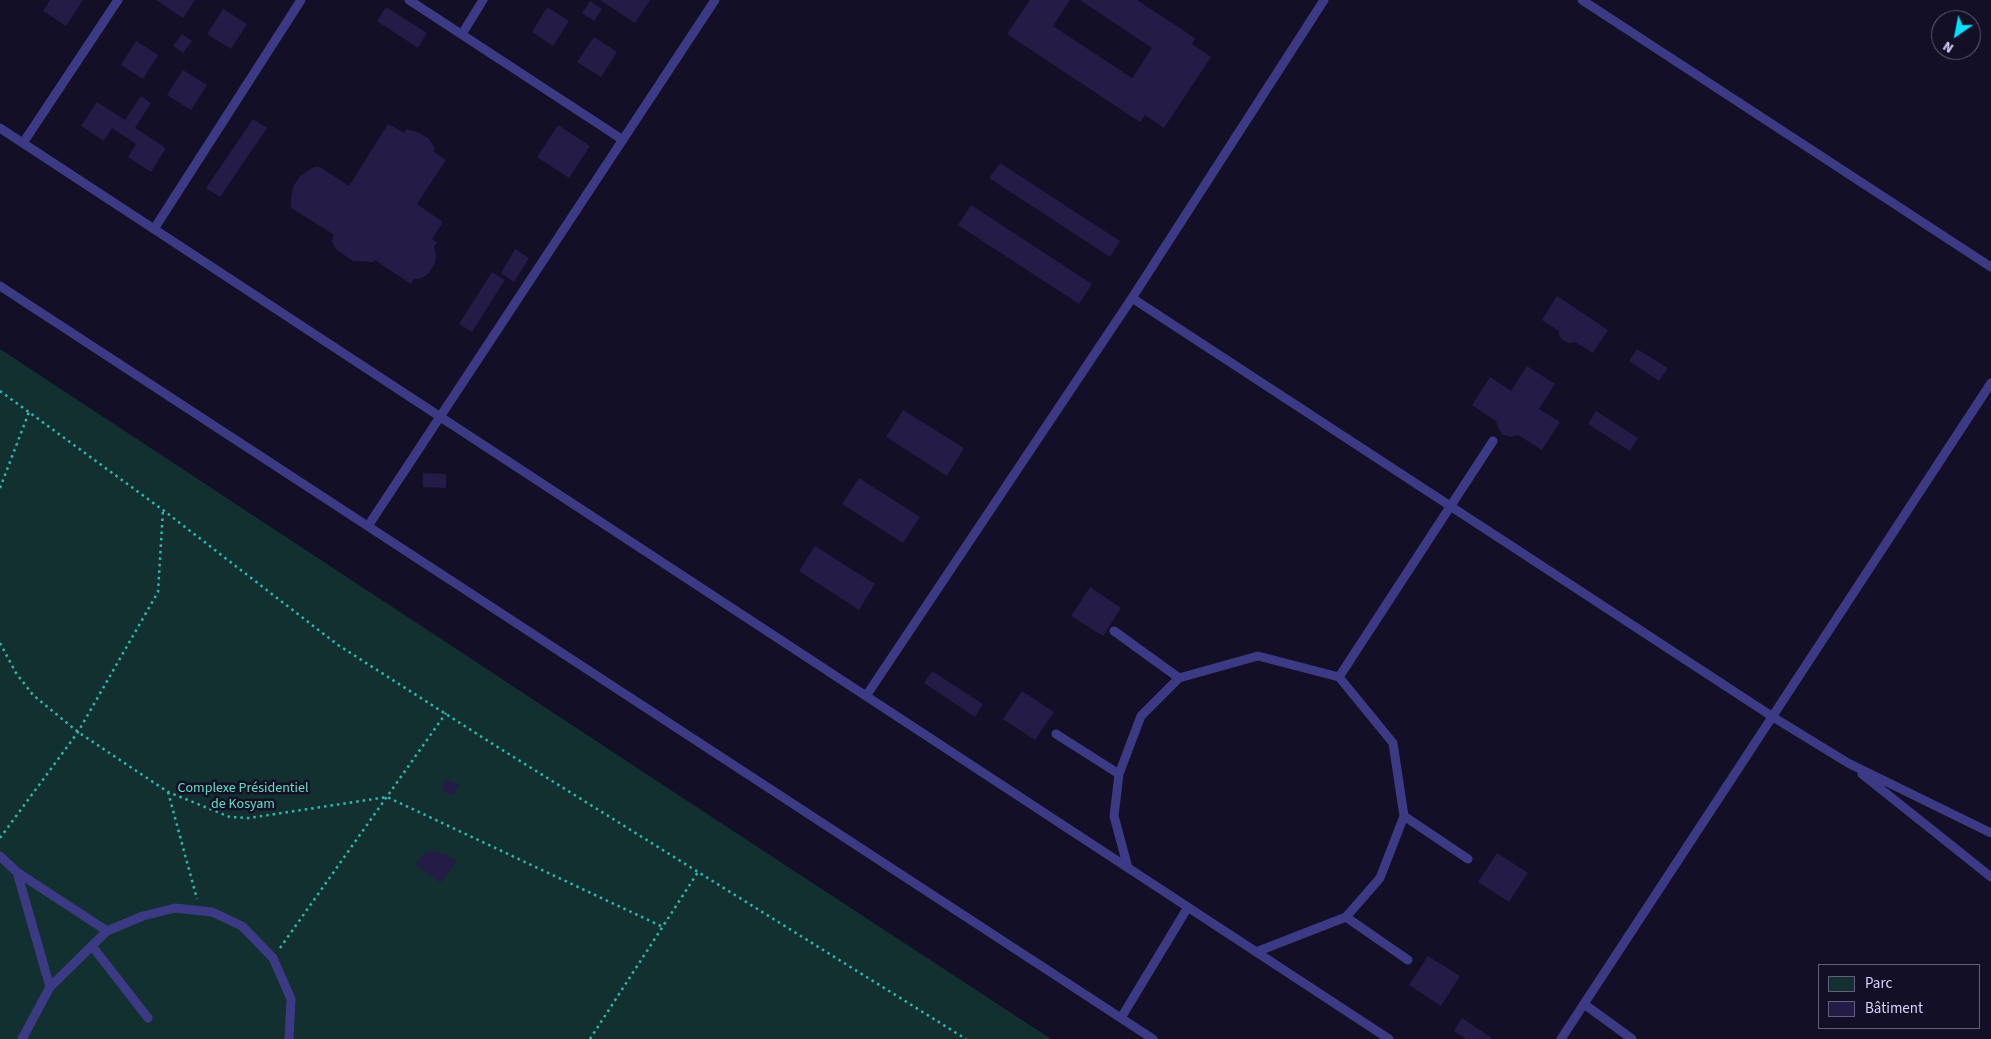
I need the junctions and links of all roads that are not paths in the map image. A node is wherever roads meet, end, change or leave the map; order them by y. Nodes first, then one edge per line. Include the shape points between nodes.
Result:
1 (118, 0) edge
2 (301, 0) edge
3 (410, 0) edge
4 (484, 0) edge
5 (715, 0) edge
6 (1324, 0) edge
7 (1582, 0) edge
8 (462, 34) junction
9 (0, 128) edge
10 (623, 140) junction
11 (23, 143) junction
12 (154, 229) junction
13 (1991, 268) edge
14 (0, 286) edge
15 (1132, 298) junction
16 (1991, 383) edge
17 (440, 417) junction
18 (1494, 441) dead end
19 (1451, 507) junction
20 (368, 526) junction
21 (1114, 631) dead end
22 (1339, 677) junction
23 (1179, 678) junction
24 (866, 696) junction
25 (1772, 717) junction
26 (1056, 734) dead end
27 (1848, 763) junction
28 (1119, 774) junction
29 (1404, 816) junction
30 (1991, 833) edge
31 (0, 856) edge
32 (1468, 859) dead end
33 (1128, 868) junction
34 (17, 872) junction
35 (1991, 877) edge
36 (1188, 908) junction
37 (1346, 917) junction
38 (107, 931) junction
39 (92, 946) junction
40 (1256, 952) junction
41 (1408, 960) dead end
42 (50, 987) junction
43 (1584, 1004) junction
44 (148, 1018) dead end
45 (1121, 1018) junction
46 (22, 1039) edge
47 (289, 1039) edge
48 (1153, 1039) edge
49 (1389, 1039) edge
50 (1561, 1039) edge
51 (1632, 1039) edge

1 - 11 lane
2 - 12 lane
3 - 8 lane
4 - 8 lane
5 - 10 lane
6 - 15 lane
7 - 13 lane
8 - 10 lane
9 - 11 lane
10 - 17 lane
11 - 12 lane
12 - 17 lane
14 - 20 lane
15 - 19 lane
15 - 24 lane
16 - 25 lane
17 - 20 lane
17 - 24 lane
18 - 19 lane
19 - 22 lane
19 - 25 lane
20 - 45 lane
21 - 23 lane
22 - 23 lane via 1258,656
22 - 29 lane via 1392,743
23 - 28 lane via 1141,716
24 - 33 lane
25 - 27 lane
25 - 43 lane
26 - 28 lane
27 - 30 lane
27 - 35 lane
28 - 33 lane via 1114,816
29 - 32 lane
29 - 37 lane via 1380,878
31 - 34 lane
33 - 36 lane
34 - 38 lane
34 - 42 lane
36 - 40 lane
36 - 45 lane
37 - 40 lane
37 - 41 lane
38 - 39 lane
38 - 47 lane via 143,916 175,908 212,912 242,926 274,958 291,999
39 - 42 lane
39 - 44 lane
40 - 49 lane
42 - 46 lane
43 - 50 lane
43 - 51 lane
45 - 48 lane

